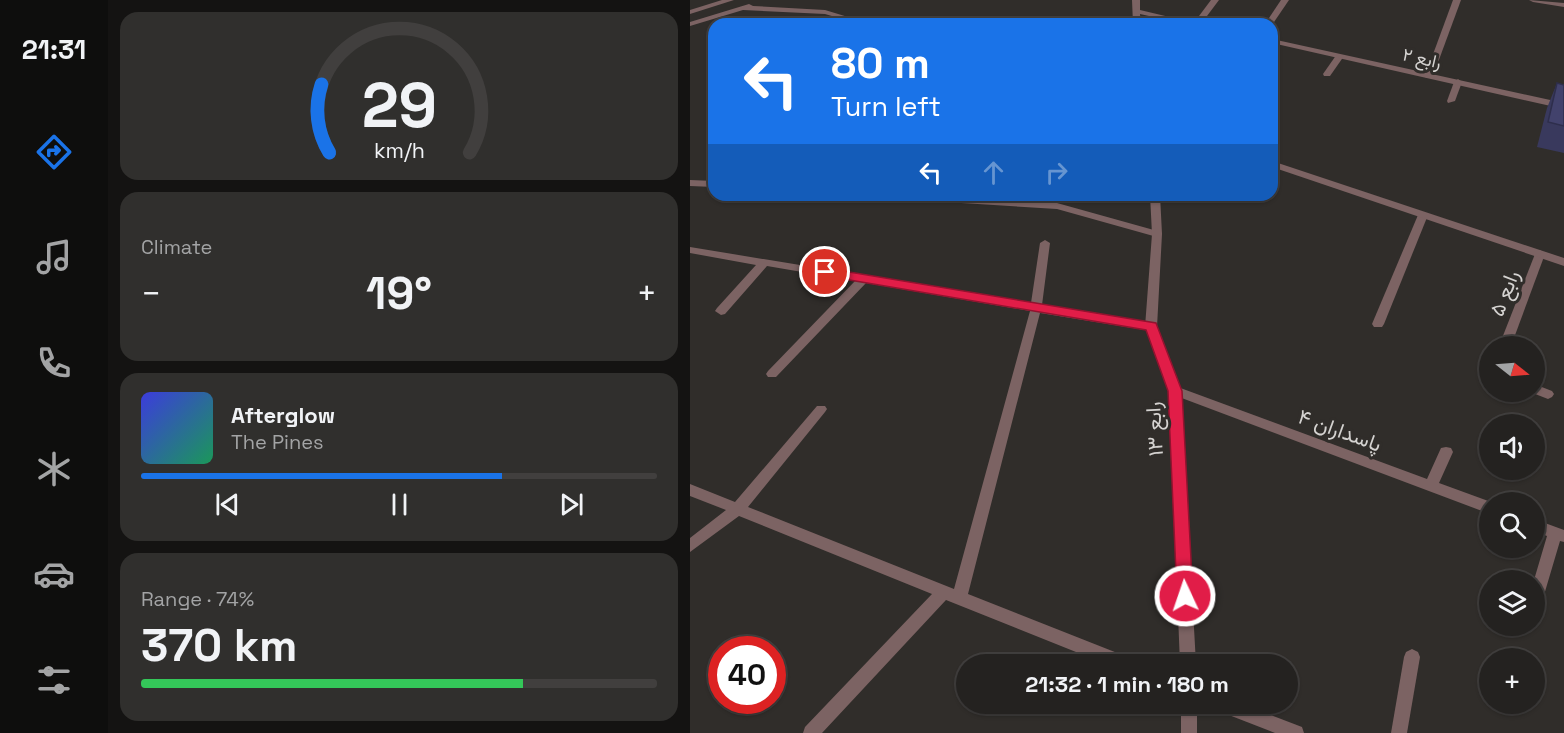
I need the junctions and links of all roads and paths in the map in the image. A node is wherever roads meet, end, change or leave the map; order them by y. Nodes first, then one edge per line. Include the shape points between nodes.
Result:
1 (730, 0) edge
2 (767, 0) edge
3 (1136, 0) edge
4 (1215, 0) edge
5 (1286, 0) edge
6 (1457, 0) edge
7 (1533, 0) edge
8 (1564, 5) edge
9 (741, 8) junction
10 (1136, 11) junction
11 (690, 12) edge
12 (708, 18) edge
13 (709, 18) edge
14 (844, 18) edge
15 (1137, 18) edge
16 (1168, 18) edge
17 (1201, 18) edge
18 (1273, 18) edge
19 (690, 24) edge
20 (1278, 42) edge
21 (1340, 56) junction
22 (1328, 74) dead end
23 (1429, 76) junction
24 (1458, 82) junction
25 (1450, 101) dead end
26 (1564, 106) edge
27 (1278, 166) edge
28 (708, 180) edge
29 (690, 183) edge
30 (702, 184) junction
31 (708, 184) edge
32 (977, 201) edge
33 (1062, 201) edge
34 (1155, 201) edge
35 (1057, 206) junction
36 (1424, 215) junction
37 (1157, 234) junction
38 (1045, 243) dead end
39 (690, 250) edge
40 (1540, 254) junction
41 (765, 262) junction
42 (1564, 262) edge
43 (864, 279) junction
44 (1036, 308) junction
45 (721, 310) dead end
46 (1378, 324) dead end
47 (1151, 327) junction
48 (1509, 336) edge
49 (772, 374) dead end
50 (1175, 391) junction
51 (1545, 393) edge
52 (1548, 394) dead end
53 (821, 409) dead end
54 (1446, 452) dead end
55 (1431, 486) junction
56 (690, 490) edge
57 (1479, 504) edge
58 (738, 509) junction
59 (1559, 534) edge
60 (690, 546) edge
61 (1545, 573) edge
62 (952, 596) junction
63 (1099, 654) edge
64 (1188, 654) edge
65 (1412, 657) dead end
66 (1189, 714) edge
67 (1248, 714) edge
68 (811, 733) edge
69 (1189, 733) edge
70 (1296, 733) edge
71 (1399, 733) edge

1 - 11 street
2 - 9 street
3 - 10 street
4 - 17 street
5 - 18 street
6 - 23 street
7 - 8 street
9 - 13 street
9 - 14 street via 823,8
10 - 15 street
10 - 16 street
12 - 19 street
20 - 21 street, رابع ۲
21 - 22 street
21 - 23 street, رابع ۲
23 - 24 street, رابع ۲
24 - 25 street
24 - 26 street, رابع ۲
27 - 36 street
28 - 30 street
29 - 30 street
30 - 31 street
32 - 35 street
33 - 35 street
34 - 37 street, رابع ۱۳
35 - 37 street
36 - 40 street
36 - 46 street
37 - 47 street, رابع ۱۳
38 - 44 street
39 - 41 street
40 - 42 street
40 - 48 street, رابع ۵
41 - 43 street
41 - 45 street
43 - 44 street
43 - 49 street
44 - 47 street
44 - 62 street
47 - 50 street, رابع ۱۳
50 - 55 street, پاسداران ۴
50 - 64 street, رابع ۱۳
51 - 52 street
53 - 58 street
54 - 55 street
55 - 57 street, پاسداران ۴
56 - 58 street
58 - 60 street
58 - 62 street
59 - 61 street
62 - 63 street
62 - 68 street
65 - 71 street
66 - 69 street
67 - 70 street

